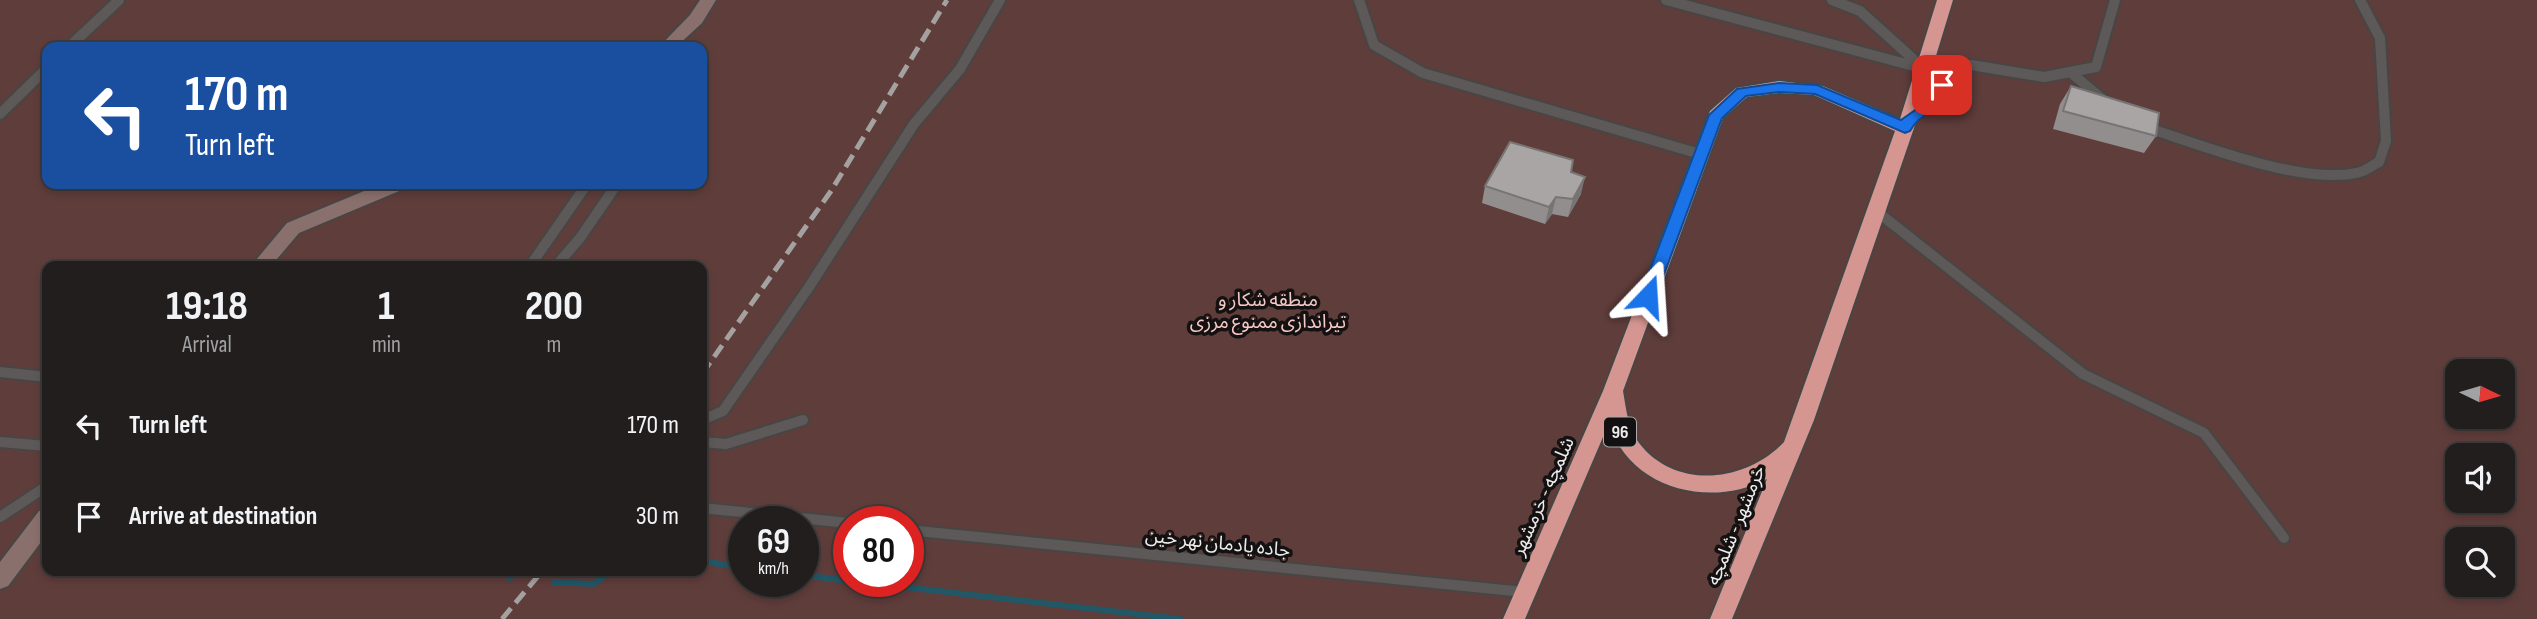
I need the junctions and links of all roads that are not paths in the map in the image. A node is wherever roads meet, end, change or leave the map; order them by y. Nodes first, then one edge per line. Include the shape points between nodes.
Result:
1 (119, 0) edge
2 (708, 0) edge
3 (1000, 0) edge
4 (1359, 0) edge
5 (1666, 0) edge
6 (1832, 0) edge
7 (1859, 0) edge
8 (1945, 0) edge
9 (2115, 0) edge
10 (2360, 0) edge
11 (1860, 11) junction
12 (74, 42) edge
13 (676, 42) edge
14 (1924, 69) junction
15 (2070, 72) junction
16 (42, 73) edge
17 (2110, 105) edge
18 (0, 114) edge
19 (2130, 122) edge
20 (1907, 124) junction
21 (1700, 154) junction
22 (386, 189) edge
23 (584, 189) edge
24 (614, 189) edge
25 (1875, 210) junction
26 (264, 261) edge
27 (533, 261) edge
28 (560, 261) edge
29 (0, 372) edge
30 (42, 376) edge
31 (1613, 391) junction
32 (707, 418) edge
33 (803, 420) dead end
34 (0, 442) edge
35 (707, 442) edge
36 (42, 446) edge
37 (1791, 448) junction
38 (42, 489) edge
39 (707, 509) edge
40 (0, 517) edge
41 (833, 521) edge
42 (42, 524) edge
43 (924, 532) edge
44 (2284, 538) dead end
45 (0, 579) edge
46 (1524, 592) junction
47 (1514, 619) edge
48 (1721, 619) edge

1 - 12 lane
2 - 13 main road
3 - 32 lane via 960,69 914,124 723,411
4 - 21 lane via 1374,45 1423,73
5 - 14 lane
6 - 11 lane
7 - 11 lane
8 - 14 highway, خرمشهر - شلمچه
9 - 15 lane via 2096,67
10 - 19 lane via 2380,38 2386,141 2379,162 2359,173 2316,174
11 - 14 lane
14 - 20 highway, خرمشهر - شلمچه
15 - 17 lane
15 - 20 lane via 2035,77 1992,66 1963,64 1946,69 1938,100
16 - 18 lane
20 - 21 highway, 96 via 1817,90 1779,87 1742,92 1716,115
20 - 25 highway, خرمشهر - شلمچه
21 - 31 highway, 96
22 - 26 main road via 293,228
23 - 27 lane
24 - 28 lane
25 - 37 highway, خرمشهر - شلمچه
25 - 44 lane via 2083,374 2204,433
29 - 30 lane
31 - 37 highway, 96 via 1620,435 1646,466 1687,483 1757,477
31 - 46 highway, شلمچه - خرمشهر / 96
33 - 35 lane via 726,444
34 - 36 lane
37 - 48 highway, خرمشهر - شلمچه
38 - 40 lane
39 - 41 lane
42 - 45 main road
43 - 46 lane, جاده یادمان نهر خین
46 - 47 highway, شلمچه - خرمشهر / 96

